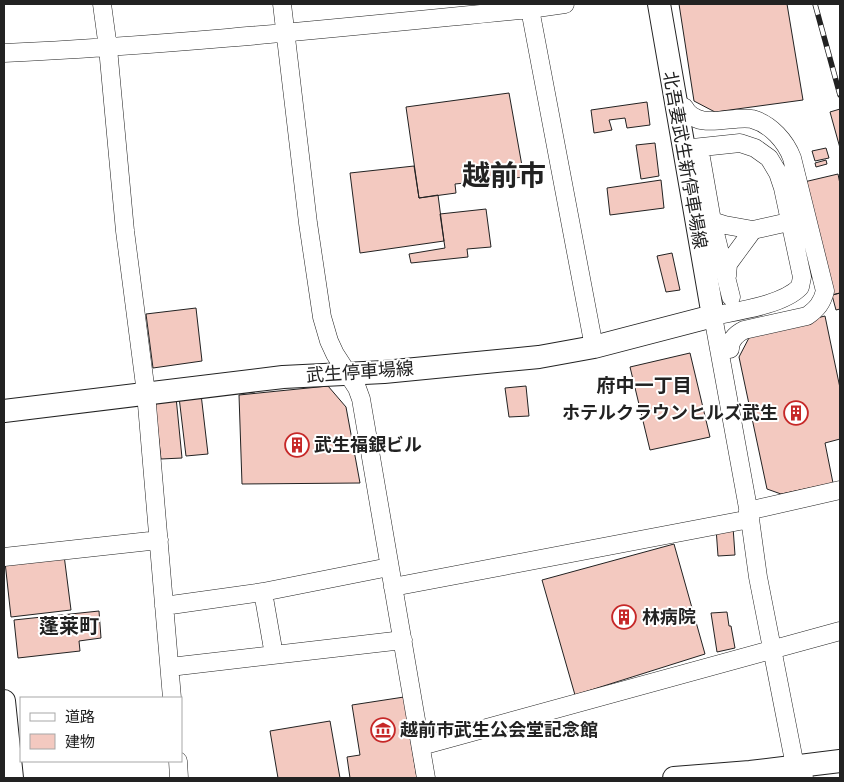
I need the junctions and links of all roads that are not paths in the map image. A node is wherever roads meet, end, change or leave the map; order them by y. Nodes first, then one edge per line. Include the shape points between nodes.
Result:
1 (102, 4) edge
2 (282, 4) edge
3 (565, 4) edge
4 (659, 4) edge
5 (530, 9) junction
6 (286, 33) junction
7 (108, 48) junction
8 (4, 53) edge
9 (684, 107) dead end
10 (692, 154) junction
11 (799, 220) junction
12 (712, 221) junction
13 (753, 230) junction
14 (727, 277) junction
15 (731, 297) dead end
16 (713, 316) junction
17 (594, 347) junction
18 (730, 349) dead end
19 (346, 373) junction
20 (146, 393) junction
21 (4, 412) edge
22 (840, 490) edge
23 (749, 515) junction
24 (159, 540) junction
25 (4, 557) edge
26 (389, 567) junction
27 (392, 588) junction
28 (262, 592) junction
29 (164, 606) junction
30 (840, 631) edge
31 (403, 640) junction
32 (771, 649) junction
33 (274, 655) junction
34 (170, 667) junction
35 (172, 697) edge
36 (4, 701) edge
37 (421, 746) junction
38 (840, 761) edge
39 (178, 762) edge
40 (799, 772) edge
41 (12, 778) edge
42 (179, 778) edge
43 (426, 778) edge
44 (674, 778) edge

1 - 7 street
2 - 6 street
3 - 5 street
4 - 10 main road, 北吾妻武生新停車場線
5 - 6 street
5 - 17 street
6 - 7 street
6 - 19 street via 322,316 329,341
7 - 8 street
7 - 20 street via 125,231
9 - 11 street via 691,116 707,121 752,119 776,133 788,147 792,158
10 - 11 street via 732,143 750,145 762,152 778,173
10 - 12 street
10 - 16 main road, 北吾妻武生新停車場線
11 - 13 street
11 - 16 street via 800,287 773,302
11 - 18 street via 827,304 807,316 744,330 730,343
12 - 13 street
12 - 14 street
13 - 14 street via 728,264
14 - 15 street
16 - 17 main road, 武生停車場線
16 - 23 street
17 - 19 main road, 武生停車場線 via 539,357
19 - 20 main road, 武生停車場線
19 - 26 street via 357,388 360,399
20 - 21 main road, 武生停車場線
20 - 24 street
22 - 23 street
23 - 27 street
23 - 32 street
24 - 25 street
24 - 29 street
26 - 27 street
26 - 28 street
27 - 31 street
28 - 29 street
28 - 33 street
29 - 34 street
30 - 32 street
31 - 33 street
31 - 37 street
32 - 37 street
32 - 40 street
33 - 34 street
34 - 35 street
36 - 41 main road
37 - 43 street
38 - 40 main road
39 - 42 street
40 - 44 main road

